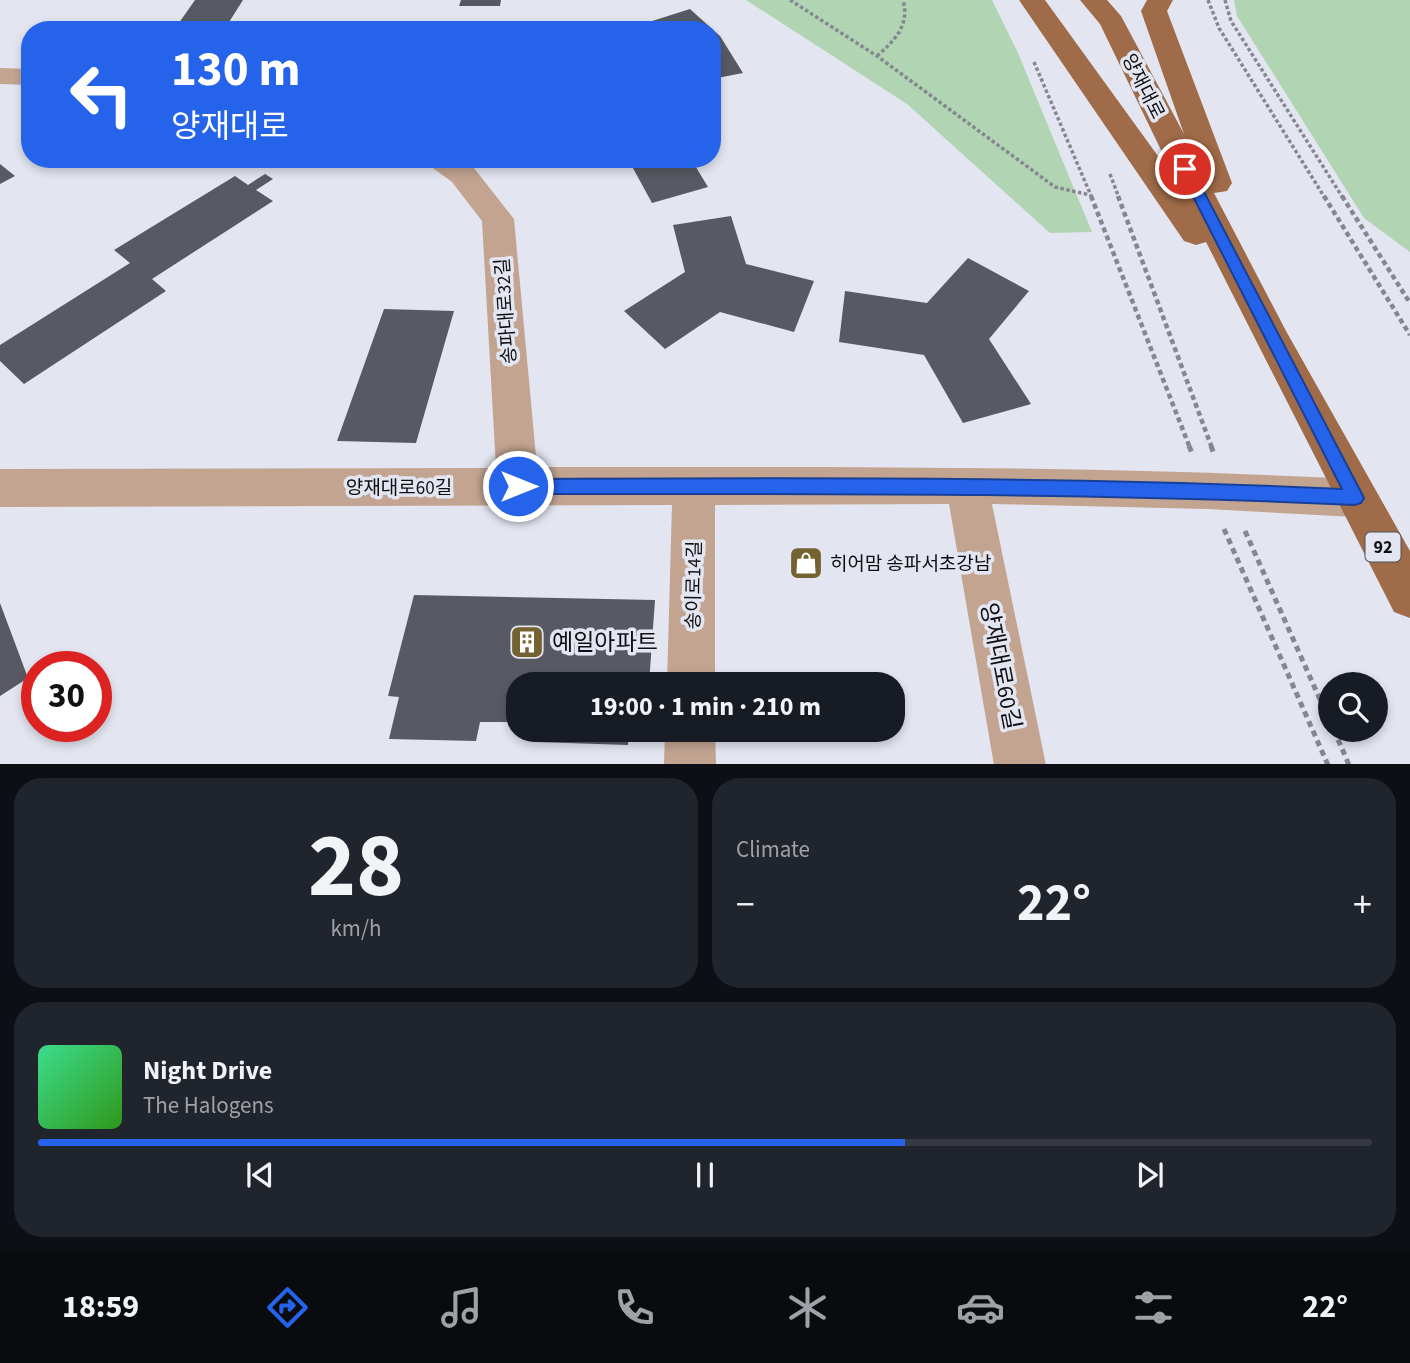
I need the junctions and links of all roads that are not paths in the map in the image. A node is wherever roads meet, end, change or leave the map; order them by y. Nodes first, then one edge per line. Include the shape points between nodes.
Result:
1 (1032, 0) edge
2 (1160, 0) edge
3 (1105, 7) edge
4 (0, 76) edge
5 (21, 77) edge
6 (453, 168) edge
7 (1272, 340) junction
8 (967, 485) junction
9 (518, 486) junction
10 (694, 486) junction
11 (0, 488) edge
12 (1355, 498) junction
13 (1410, 596) edge
14 (691, 672) edge
15 (691, 742) edge
16 (690, 764) edge
17 (1020, 764) edge

1 - 7 main road
2 - 7 main road via 1154,11
3 - 7 main road, 양재대로 / 92
4 - 5 street
6 - 9 street, 송파대로32길 via 498,219
7 - 12 main road, 양재대로 / 92
8 - 10 street, 양재대로60길
8 - 12 street, 양재대로60길
8 - 17 street, 양재대로60길
9 - 10 street, 양재대로60길
9 - 11 street, 양재대로60길
10 - 14 street, 송이로14길
12 - 13 main road, 양재대로 / 92
15 - 16 street

